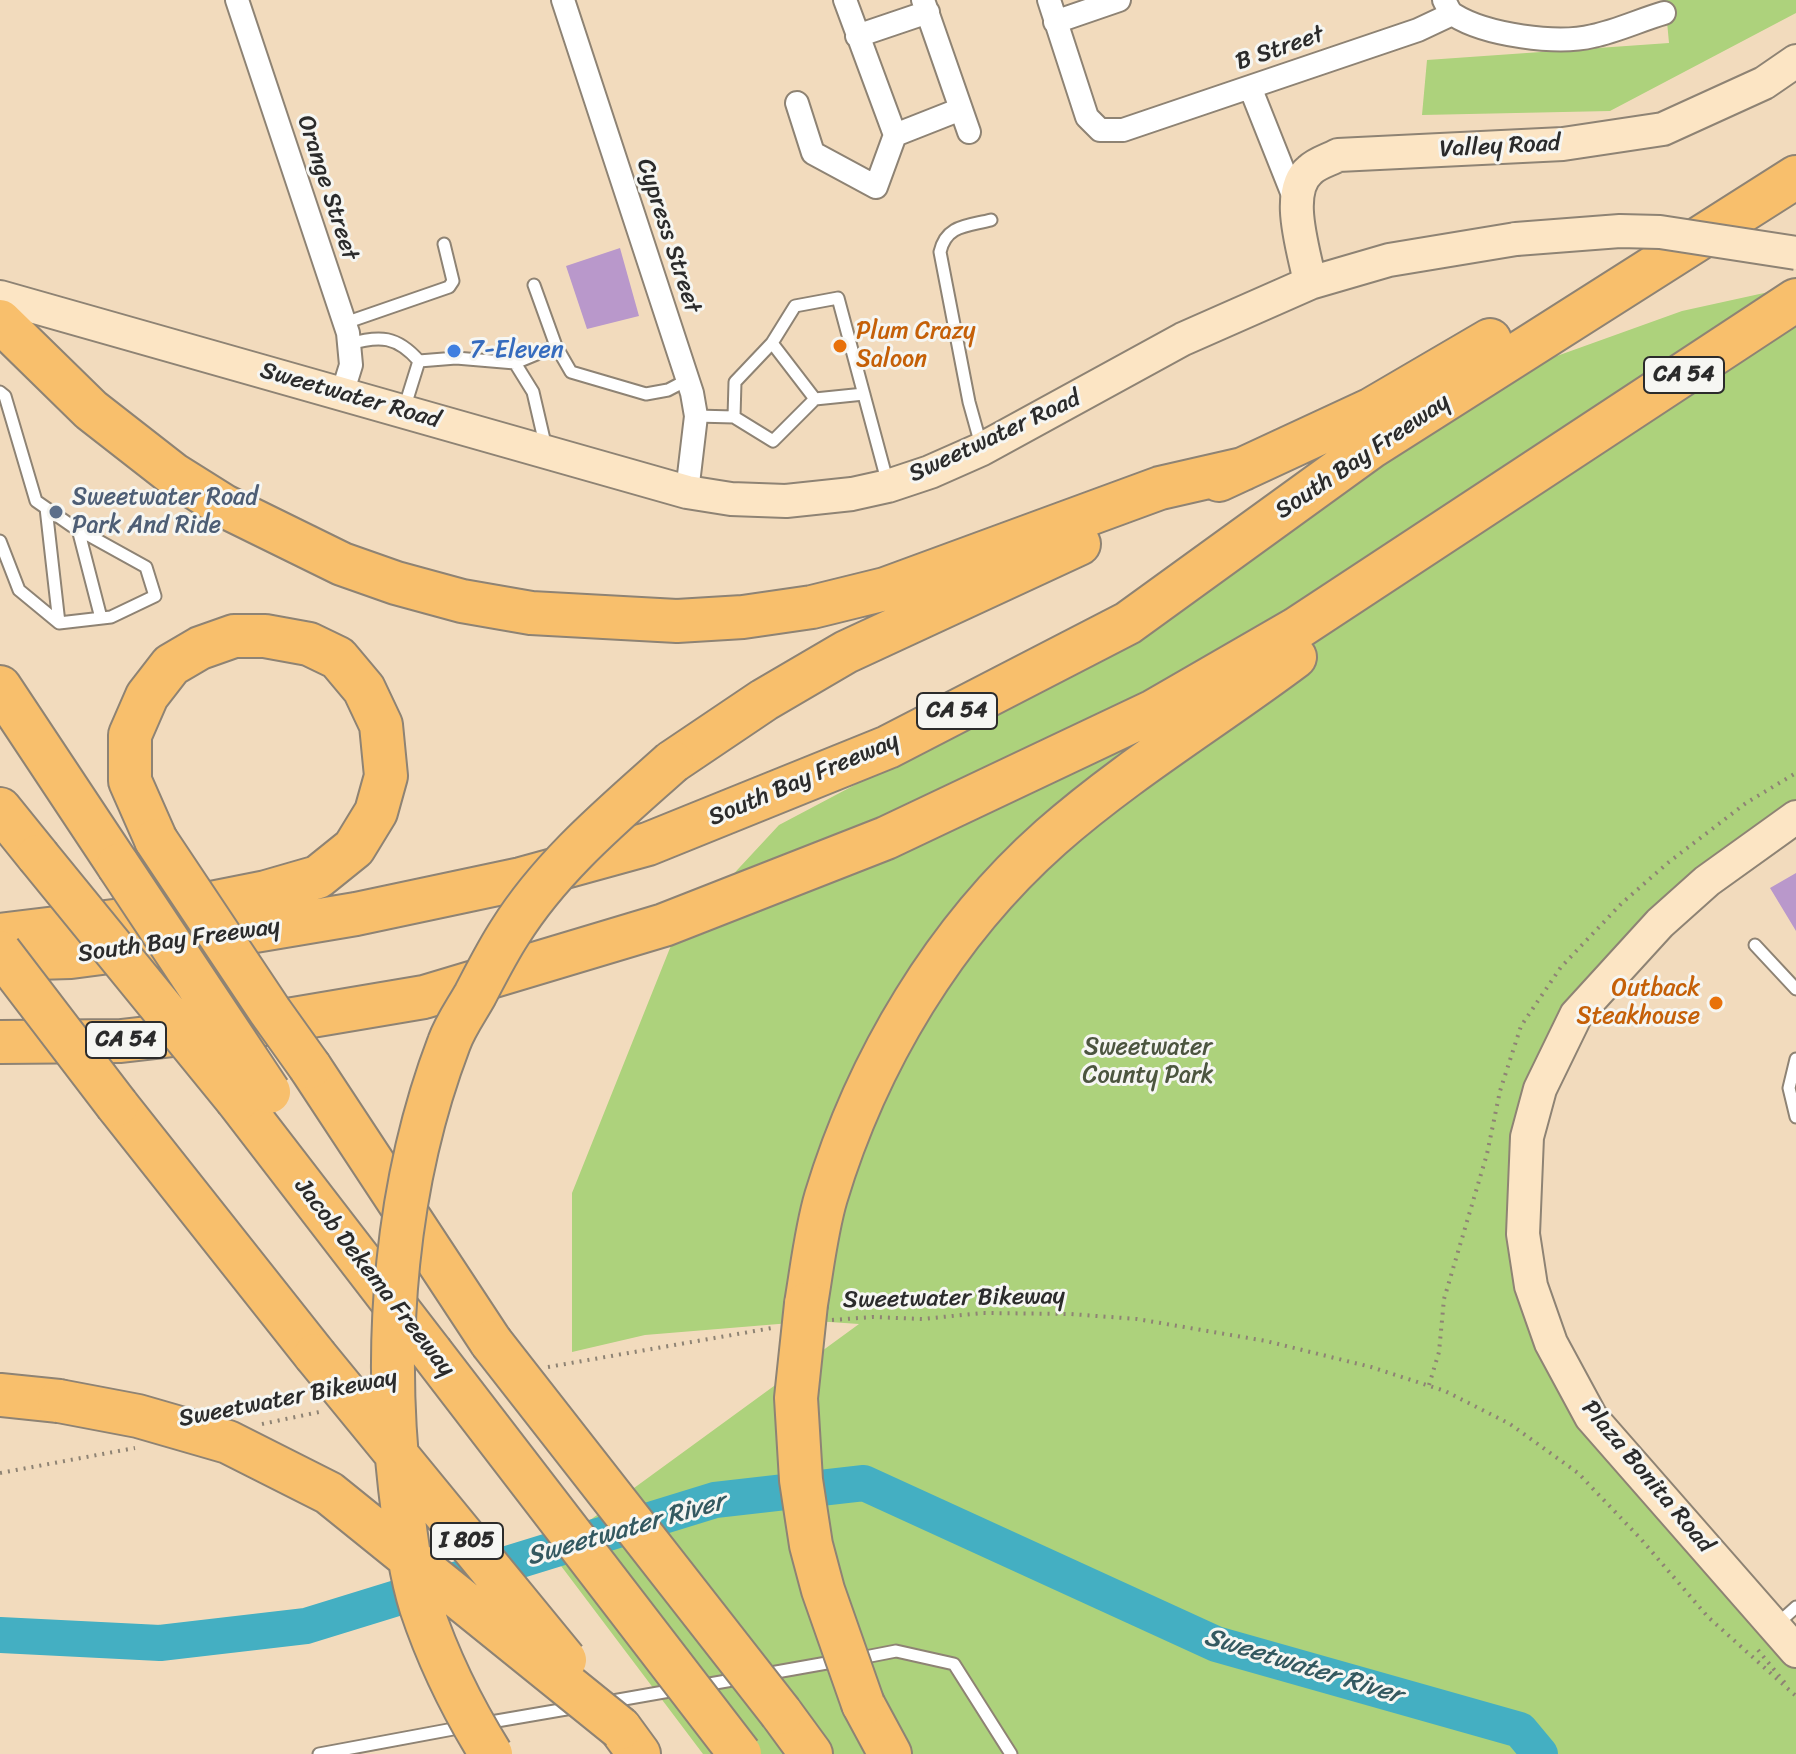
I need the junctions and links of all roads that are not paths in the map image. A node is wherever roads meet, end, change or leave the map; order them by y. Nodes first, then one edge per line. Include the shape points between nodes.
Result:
1 (237, 0) edge
2 (563, 0) edge
3 (845, 0) edge
4 (1049, 0) edge
5 (1119, 0) edge
6 (926, 6) edge
7 (1448, 7) edge
8 (1664, 13) dead end
9 (1055, 22) junction
10 (857, 36) junction
11 (1796, 61) edge
12 (1250, 87) junction
13 (797, 103) dead end
14 (961, 109) junction
15 (969, 132) dead end
16 (895, 135) junction
17 (1796, 168) edge
18 (1796, 177) edge
19 (1295, 200) junction
20 (991, 220) dead end
21 (444, 244) dead end
22 (1796, 253) edge
23 (1310, 283) junction
24 (534, 285) dead end
25 (0, 297) edge
26 (1796, 300) edge
27 (0, 321) edge
28 (347, 333) junction
29 (772, 343) junction
30 (556, 346) junction
31 (419, 361) junction
32 (515, 363) junction
33 (687, 380) junction
34 (0, 392) edge
35 (342, 394) junction
36 (864, 394) junction
37 (815, 399) junction
38 (403, 411) junction
39 (696, 416) junction
40 (734, 417) junction
41 (982, 449) junction
42 (1573, 449) junction
43 (547, 452) junction
44 (1243, 469) junction
45 (888, 486) junction
46 (687, 492) junction
47 (46, 508) junction
48 (78, 529) junction
49 (0, 541) edge
50 (101, 618) junction
51 (59, 623) junction
52 (0, 687) edge
53 (0, 809) edge
54 (1796, 817) edge
55 (0, 935) edge
56 (1755, 945) dead end
57 (0, 952) edge
58 (0, 959) edge
59 (0, 988) edge
60 (1796, 989) edge
61 (252, 1026) junction
62 (0, 1042) edge
63 (1796, 1059) edge
64 (0, 1066) edge
65 (253, 1096) junction
66 (117, 1105) junction
67 (1796, 1117) edge
68 (0, 1395) edge
69 (1792, 1637) edge
70 (629, 1741) edge
71 (319, 1754) edge
72 (491, 1754) edge
73 (740, 1754) edge
74 (811, 1754) edge
75 (890, 1754) edge
76 (1011, 1754) edge

1 - 28 street, Orange Street
2 - 33 street, Cypress Street
3 - 10 street
4 - 9 street
5 - 9 street
6 - 10 street
6 - 14 street
7 - 8 street via 1487,28 1562,40 1592,37
7 - 12 street, B Street via 1418,30
9 - 12 street, B Street via 1087,117 1100,130 1123,130
10 - 16 street
11 - 19 main road, Valley Road via 1764,83 1663,129 1563,144 1338,155 1310,169
12 - 19 street
13 - 16 street via 813,153 876,187
14 - 15 street
14 - 16 street
17 - 44 highway via 1764,179 1372,409
18 - 58 highway, South Bay Freeway / CA 54 via 1371,447 1128,623 888,747 648,844 521,879 201,940 71,957
19 - 23 main road
20 - 41 lane via 951,231 940,252
21 - 28 lane via 453,281 449,287
22 - 23 main road, Sweetwater Road, bridge via 1620,231 1516,239 1389,260
23 - 41 main road, Sweetwater Road via 1183,339
24 - 30 lane
25 - 35 main road, Sweetwater Road
26 - 42 highway, CA 54
27 - 44 highway via 91,410 224,506 342,564 396,583 531,613 677,621 812,607 885,589 1160,488
28 - 31 lane via 405,345
28 - 35 street, Orange Street via 351,365
29 - 36 lane via 795,306 838,298
29 - 37 lane
29 - 40 lane via 735,382
30 - 32 lane
30 - 33 lane via 571,372 646,394
31 - 32 lane
31 - 38 lane
32 - 43 lane via 533,392
33 - 39 street, Cypress Street
34 - 47 lane via 36,501
35 - 38 main road, Sweetwater Road
36 - 37 lane
36 - 45 lane
37 - 40 lane via 773,441
38 - 43 main road, Sweetwater Road
39 - 40 lane
39 - 46 street, Cypress Street
41 - 45 main road, Sweetwater Road
42 - 61 highway, CA 54 via 1296,629 1154,711 886,838 664,925 424,997
42 - 75 highway, bridge via 1051,837 962,931 871,1076 825,1199 796,1398 811,1545 863,1704
43 - 46 main road, Sweetwater Road
44 - 72 highway, bridge via 846,652 764,700 672,762 576,849 510,931 450,1041 421,1137 392,1325 394,1440 406,1541 421,1606 442,1661
45 - 46 main road, Sweetwater Road via 786,501
47 - 48 lane
47 - 51 lane
48 - 50 lane
48 - 50 lane via 146,567 155,596
49 - 51 lane via 19,590
50 - 51 lane
52 - 65 highway, bridge via 118,865
53 - 65 highway, Jacob Dekema Freeway, bridge
54 - 69 main road, Plaza Bonita Road via 1707,881 1660,923 1576,1015 1540,1089 1527,1137 1523,1234 1531,1286 1551,1343 1591,1417
55 - 74 highway, bridge via 130,919 266,892 318,877 354,848 376,812 386,776 381,725 364,689 338,658 309,644 234,636 171,665 147,696 130,735 130,781 156,840 270,1011 310,1067 491,1342
56 - 60 lane
57 - 66 highway, I 805, bridge
59 - 66 highway via 78,1083
61 - 62 highway, CA 54 via 121,1041
61 - 64 highway via 130,1056
63 - 67 lane via 1789,1088
65 - 73 highway, Jacob Dekema Freeway, bridge via 336,1229
66 - 70 highway, I 805, bridge
68 - 70 highway, bridge via 138,1416 228,1442 329,1493
71 - 76 lane via 896,1651 954,1664

